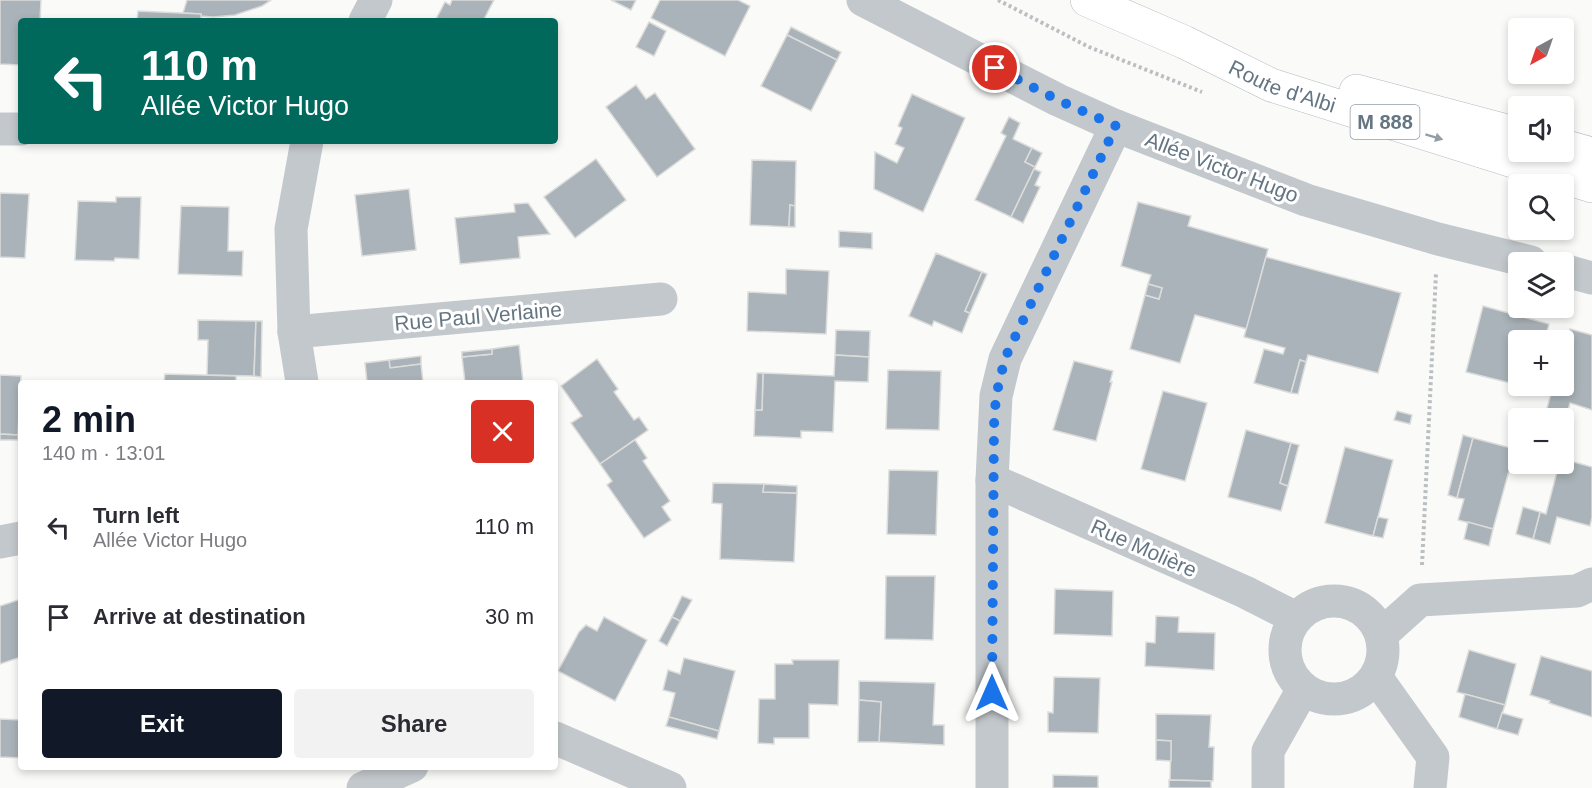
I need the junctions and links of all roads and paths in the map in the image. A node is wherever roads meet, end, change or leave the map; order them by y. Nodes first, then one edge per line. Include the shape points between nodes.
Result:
1 (376, 0) edge
2 (863, 0) edge
3 (1087, 0) edge
4 (367, 18) edge
5 (1184, 42) junction
6 (1116, 126) junction
7 (0, 129) edge
8 (18, 129) edge
9 (1508, 131) edge
10 (300, 144) edge
11 (1574, 149) edge
12 (1592, 154) edge
13 (1592, 186) edge
14 (1438, 239) junction
15 (1508, 256) edge
16 (661, 299) dead end
17 (294, 332) junction
18 (302, 380) edge
19 (992, 480) junction
20 (18, 539) edge
21 (0, 542) edge
22 (1592, 584) edge
23 (1420, 600) junction
24 (1296, 618) junction
25 (1382, 635) junction
26 (1376, 677) junction
27 (1303, 689) junction
28 (558, 739) edge
29 (403, 770) edge
30 (363, 788) edge
31 (670, 788) edge
32 (992, 788) edge
33 (1268, 788) edge
34 (1430, 788) edge

1 - 4 street
2 - 6 street, Allée Victor Hugo
3 - 5 main road, Route d'Albi / M 888
5 - 9 main road, Route d'Albi / M 888
5 -> 13 main road, Route d'Albi / M 888 via 1271,85
6 - 14 street, Allée Victor Hugo via 1306,200
6 - 19 street via 1005,358 996,396
7 - 8 street
10 - 17 street via 291,229
11 - 12 main road
14 - 15 street, Allée Victor Hugo
14 - 23 path
16 - 17 street, Rue Paul Verlaine
17 - 18 street
19 - 24 street, Rue Molière
19 - 32 street
20 - 21 street
22 - 23 street via 1577,591
23 - 25 street
24 - 25 street via 1325,601 1343,601 1360,607
24 - 27 street via 1286,636 1285,655 1290,674
25 - 26 street via 1382,663
26 - 27 street via 1365,690 1334,700
26 - 34 street via 1432,757
27 - 33 street via 1268,751
28 - 31 street
29 - 30 street

